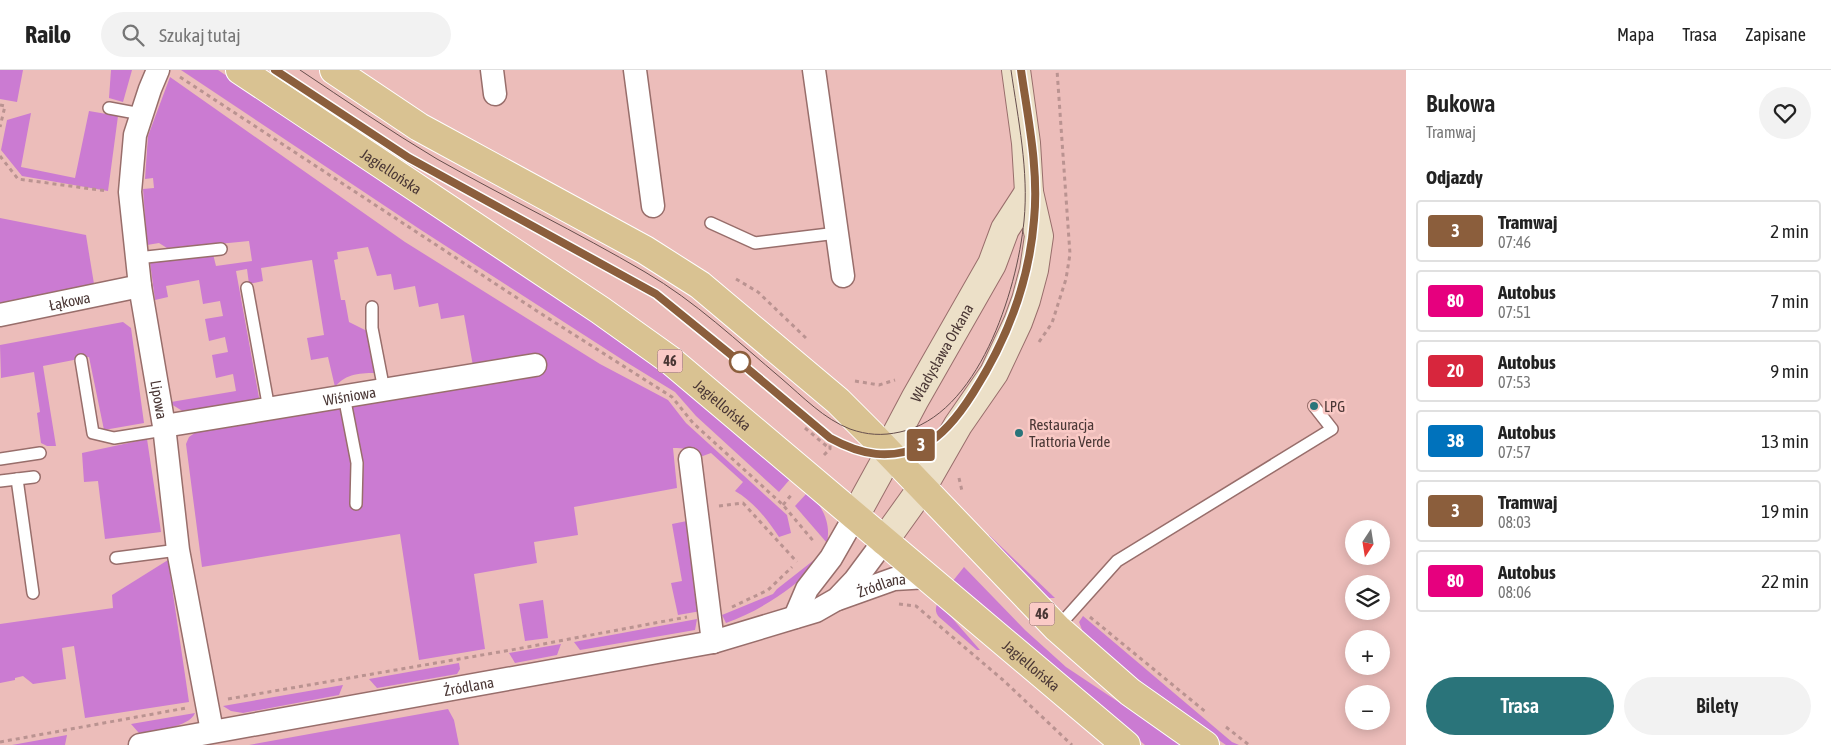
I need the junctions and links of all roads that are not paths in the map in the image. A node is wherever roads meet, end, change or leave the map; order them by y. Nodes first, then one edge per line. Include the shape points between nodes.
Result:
1 (240, 70) edge
2 (334, 70) edge
3 (492, 70) edge
4 (636, 70) edge
5 (814, 70) edge
6 (1016, 70) edge
7 (165, 71) edge
8 (495, 94) dead end
9 (109, 108) dead end
10 (141, 114) junction
11 (1030, 192) junction
12 (653, 206) dead end
13 (710, 223) dead end
14 (837, 233) junction
15 (221, 249) dead end
16 (137, 258) junction
17 (843, 276) dead end
18 (140, 286) junction
19 (247, 288) dead end
20 (372, 307) dead end
21 (0, 315) edge
22 (81, 360) dead end
23 (535, 365) dead end
24 (384, 390) junction
25 (344, 396) junction
26 (1314, 406) dead end
27 (269, 409) junction
28 (164, 428) junction
29 (40, 453) dead end
30 (889, 454) junction
31 (0, 459) edge
32 (690, 459) dead end
33 (34, 477) dead end
34 (17, 479) junction
35 (0, 481) edge
36 (922, 488) junction
37 (356, 504) dead end
38 (855, 516) junction
39 (884, 541) junction
40 (178, 550) junction
41 (116, 558) dead end
42 (928, 577) junction
43 (33, 594) dead end
44 (837, 599) junction
45 (795, 617) junction
46 (1056, 628) junction
47 (713, 642) junction
48 (212, 732) junction
49 (1214, 735) edge
50 (140, 745) edge
51 (1126, 745) edge

1 - 38 main road, Jagiellońska / 46 via 670,360
2 - 30 main road, 46 via 419,126 644,250 700,285 838,401
3 - 8 street
4 - 12 street
5 - 14 street
6 - 11 street
7 - 10 street, Lipowa
9 - 10 lane
10 - 16 street, Lipowa via 135,135 130,192
11 - 30 street, Władysława Orkana via 1005,229 992,264 919,391
11 - 36 street via 1038,236 1034,270 1018,322 994,373 958,424
13 - 14 lane via 755,243
14 - 17 street
15 - 16 lane
16 - 18 street, Lipowa
18 - 21 street, Łąkowa
18 - 28 street, Lipowa
19 - 27 lane
20 - 24 lane via 372,328
22 - 28 lane via 93,433 114,438
23 - 24 street, Wiśniowa
24 - 25 street, Wiśniowa
25 - 27 street, Wiśniowa
25 - 37 lane via 357,463
26 - 46 lane via 1332,429 1117,561
27 - 28 street, Wiśniowa
28 - 40 street, Lipowa
29 - 31 lane
30 - 36 main road, 46
30 - 38 street, Władysława Orkana
32 - 47 street
33 - 34 lane
34 - 35 lane
34 - 43 lane
36 - 39 street
36 - 46 main road, 46
38 - 39 main road, Jagiellońska / 46
38 - 45 street via 831,558 807,590
39 - 42 main road, Jagiellońska / 46
39 - 44 street, Źródlana
40 - 41 lane
40 - 48 street, Lipowa
42 - 44 street, Źródlana via 894,579
42 - 51 main road, Jagiellońska / 46
44 - 45 street, Źródlana via 816,612
45 - 47 street, Źródlana
46 - 49 main road, 46 via 1130,692
47 - 48 street, Źródlana
48 - 50 street, Źródlana

